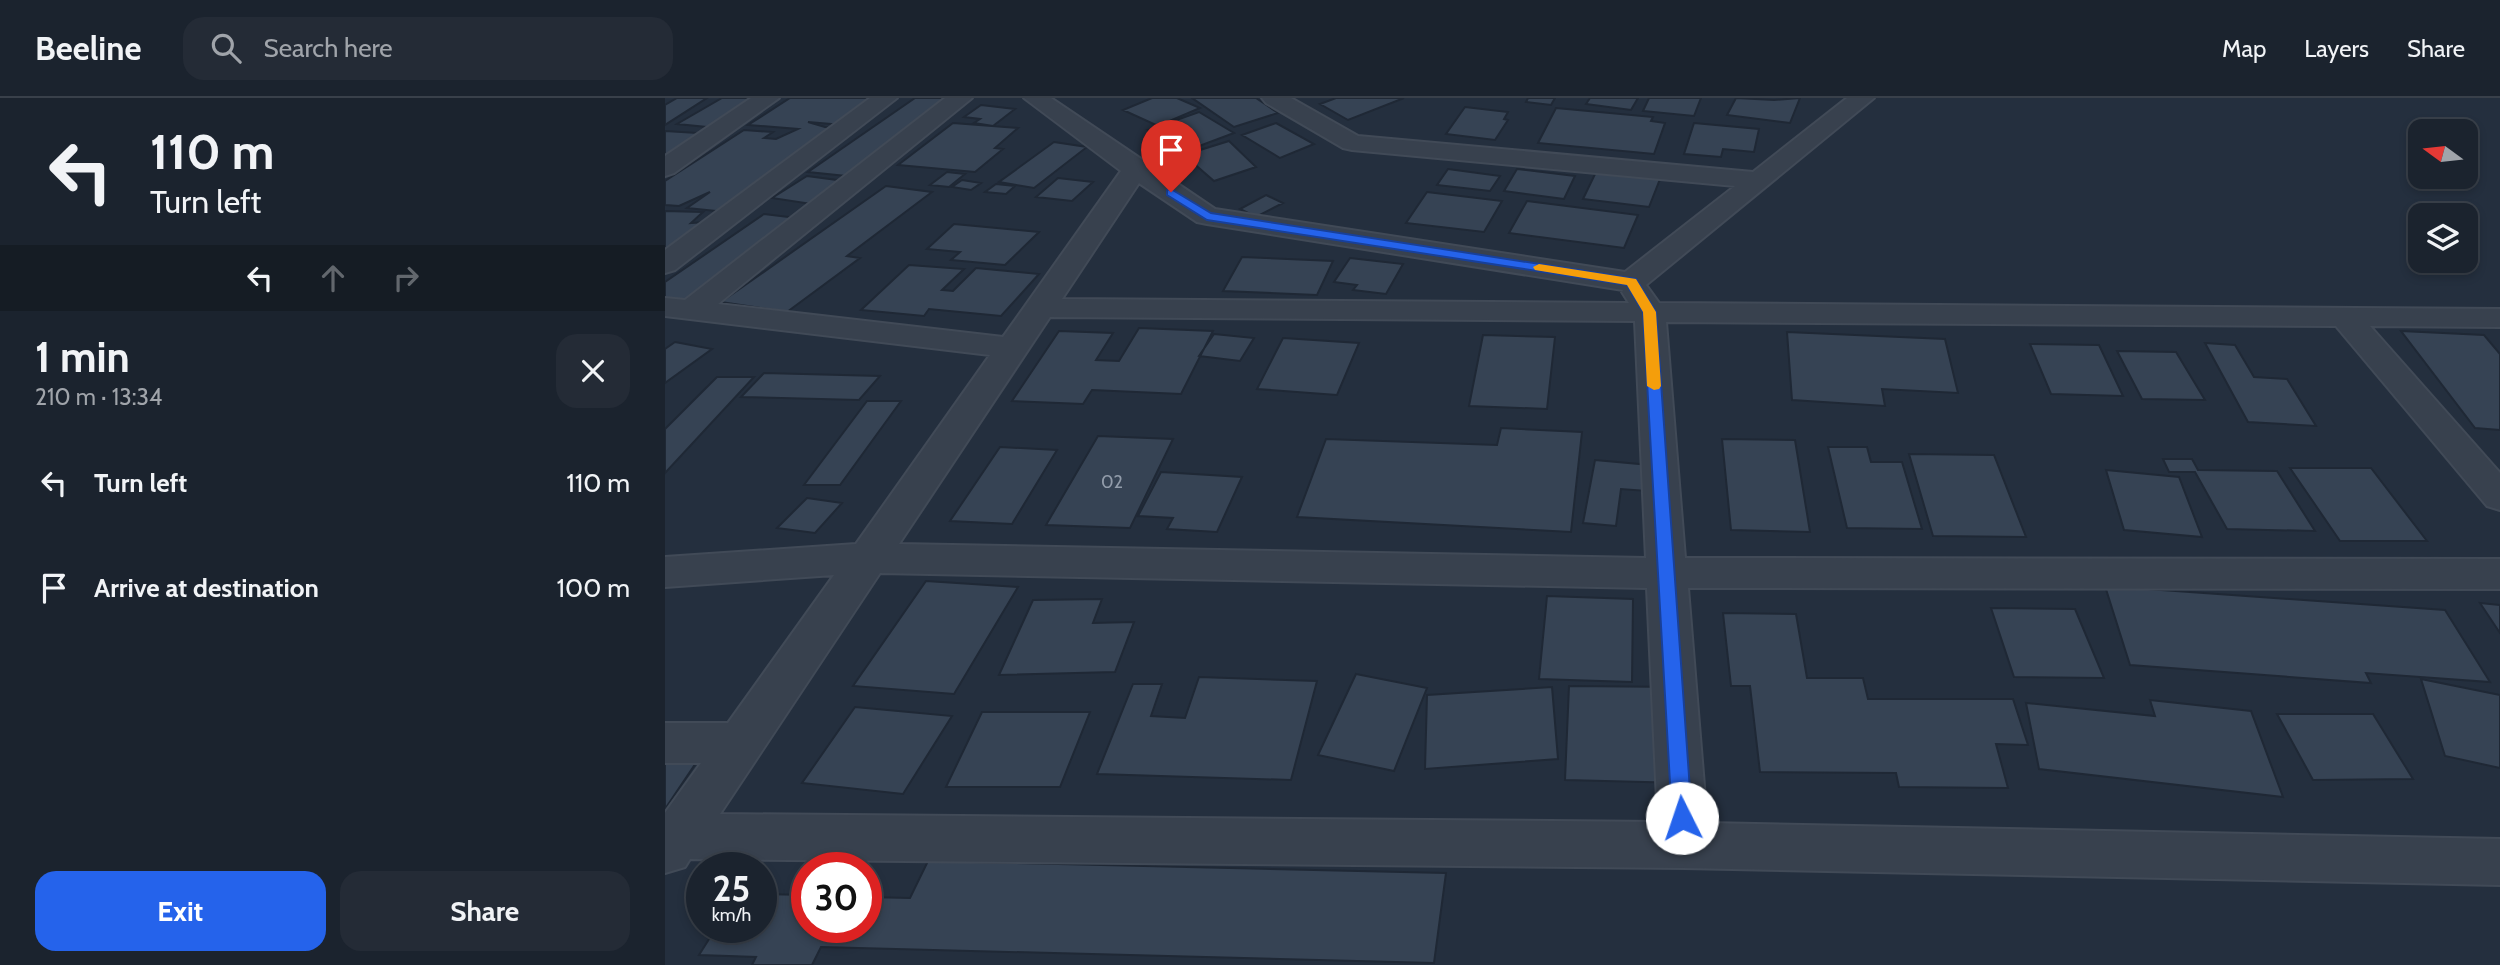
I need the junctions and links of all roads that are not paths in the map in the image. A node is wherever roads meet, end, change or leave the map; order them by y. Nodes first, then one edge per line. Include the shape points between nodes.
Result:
1 (767, 98) edge
2 (885, 98) edge
3 (960, 98) edge
4 (1036, 98) edge
5 (1274, 98) edge
6 (1862, 98) edge
7 (665, 168) edge
8 (1135, 169) junction
9 (1759, 180) junction
10 (665, 264) edge
11 (1640, 297) junction
12 (679, 308) edge
13 (1039, 308) junction
14 (2345, 317) junction
15 (2500, 318) edge
16 (1012, 348) junction
17 (2500, 496) edge
18 (867, 558) junction
19 (665, 572) edge
20 (1667, 573) junction
21 (2500, 574) edge
22 (665, 743) edge
23 (741, 743) junction
24 (671, 845) edge
25 (1684, 845) junction
26 (2500, 862) edge

1 - 7 street
2 - 10 street
3 - 12 street
4 - 8 street
5 - 9 street via 1352,143
6 - 9 street
8 - 11 street via 1207,216
8 - 13 street
9 - 11 street
11 - 13 street
11 - 14 street
11 - 20 street
12 - 16 street
13 - 16 street
14 - 15 street
14 - 17 street
16 - 18 street
18 - 19 street
18 - 20 street
18 - 23 street
20 - 21 street
20 - 25 street
22 - 23 street
23 - 24 street
24 - 25 street
25 - 26 street

